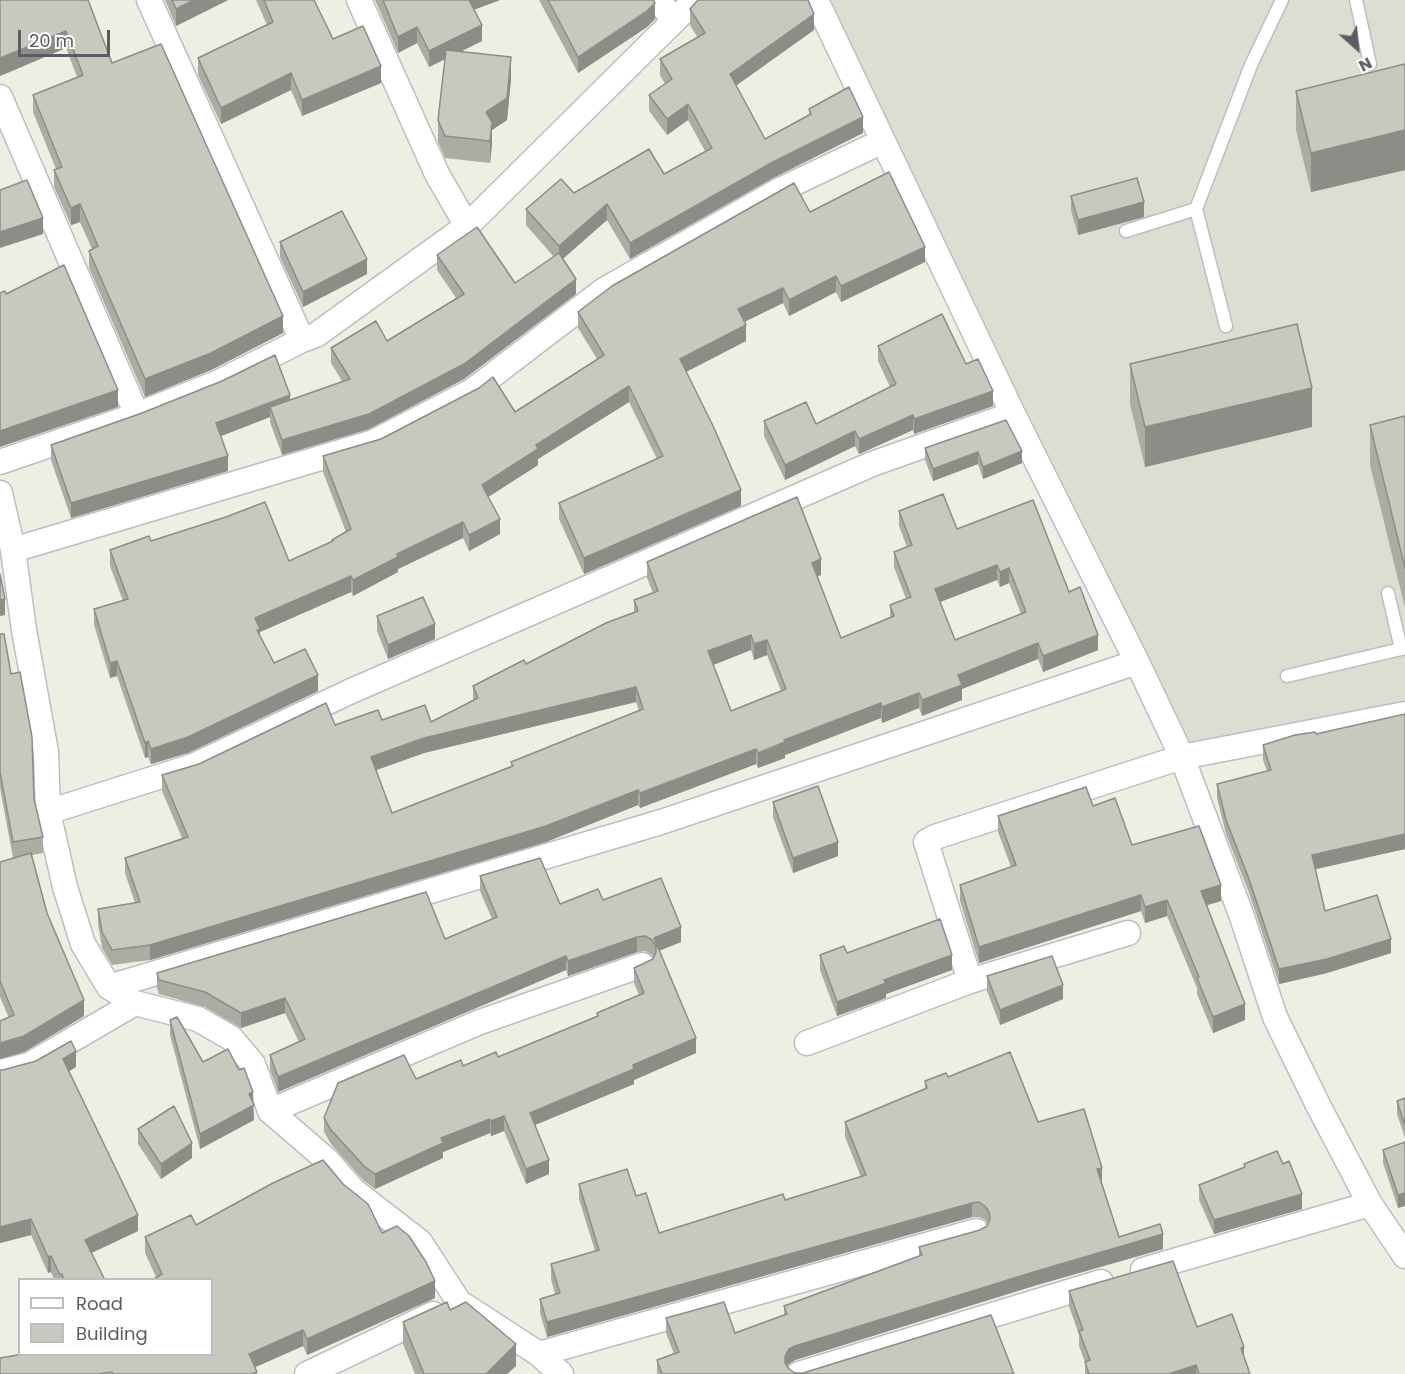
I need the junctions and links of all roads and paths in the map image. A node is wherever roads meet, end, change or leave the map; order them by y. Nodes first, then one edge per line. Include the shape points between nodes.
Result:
1 (149, 0) edge
2 (359, 0) edge
3 (658, 0) edge
4 (695, 0) edge
5 (816, 0) edge
6 (1282, 0) edge
7 (1356, 0) edge
8 (673, 20) junction
9 (1371, 64) dead end
10 (0, 97) edge
11 (883, 141) junction
12 (1196, 208) junction
13 (466, 226) junction
14 (1126, 231) dead end
15 (1226, 326) dead end
16 (302, 340) junction
17 (1013, 414) junction
18 (137, 415) junction
19 (0, 462) edge
20 (1, 501) edge
21 (13, 550) junction
22 (1388, 593) dead end
23 (24, 630) junction
24 (0, 636) edge
25 (1403, 648) edge
26 (1137, 662) junction
27 (1287, 676) dead end
28 (1405, 714) edge
29 (1182, 757) junction
30 (48, 812) junction
31 (1128, 933) dead end
32 (642, 965) edge
33 (970, 981) junction
34 (109, 987) junction
35 (135, 1004) junction
36 (807, 1044) dead end
37 (0, 1072) edge
38 (270, 1111) junction
39 (1370, 1204) junction
40 (1394, 1224) edge
41 (976, 1231) edge
42 (1405, 1256) edge
43 (459, 1302) junction
44 (550, 1368) edge
45 (307, 1374) edge
46 (799, 1374) edge

1 - 16 street
2 - 13 street via 437,174
3 - 8 street
4 - 8 street
5 - 11 street
6 - 12 lane via 1251,65
7 - 9 lane
8 - 13 street
10 - 18 street
11 - 17 street
11 - 21 street via 780,190 604,290 472,391 374,442
12 - 14 lane
12 - 15 lane
13 - 16 street via 316,335
16 - 18 street via 218,383
17 - 26 street
17 - 30 street via 872,464 371,683 193,766
18 - 19 street
20 - 21 street
21 - 23 street
22 - 25 lane
23 - 24 street
23 - 30 street via 46,752
25 - 27 lane
26 - 29 street
26 - 34 street via 661,822
28 - 29 street
29 - 33 street via 926,842
29 - 39 street via 1275,1017
30 - 34 street via 83,944
31 - 33 street
32 - 38 street via 480,1022
33 - 36 street
34 - 35 street
35 - 37 street via 29,1065
35 - 38 street via 198,1019 231,1038 253,1064
38 - 43 street via 328,1161 354,1191 420,1242
39 - 40 street
39 - 46 street
40 - 42 street
41 - 44 street
43 - 44 street
43 - 45 street

